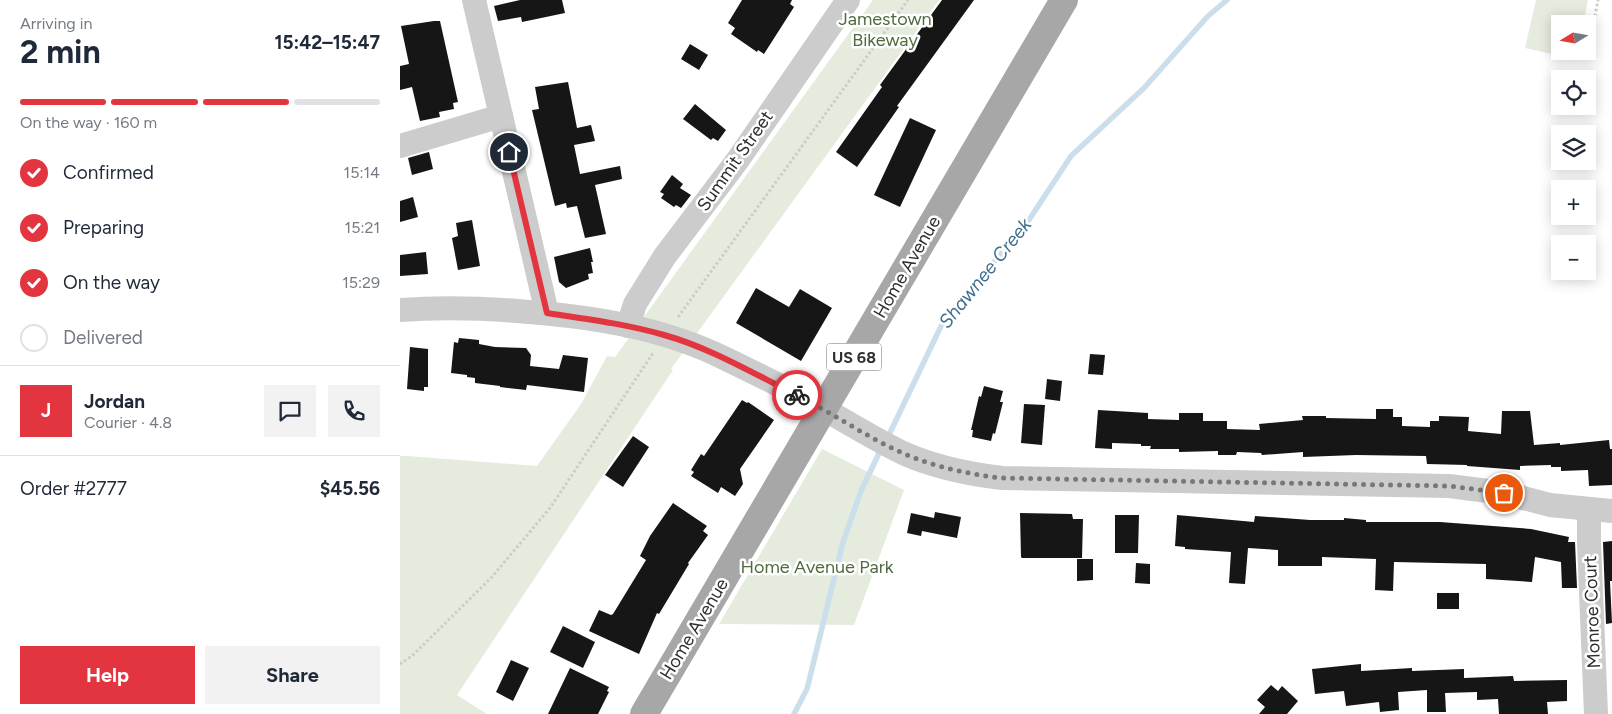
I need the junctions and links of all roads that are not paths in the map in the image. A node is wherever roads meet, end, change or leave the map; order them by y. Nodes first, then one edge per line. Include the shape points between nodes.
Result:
1 (474, 0) edge
2 (848, 0) edge
3 (1064, 0) edge
4 (501, 116) junction
5 (400, 146) edge
6 (400, 310) edge
7 (547, 313) junction
8 (628, 326) junction
9 (824, 409) junction
10 (1601, 511) edge
11 (644, 714) edge
12 (1596, 714) edge

1 - 4 street
2 - 8 street, Summit Street via 736,161 665,256 635,304
3 - 9 main road, Home Avenue / US 68
4 - 5 street
4 - 7 street
6 - 7 street via 462,307
7 - 8 street
8 - 9 street via 702,348
9 - 10 street via 903,453 958,471 1002,478 1449,486
9 - 11 main road, Home Avenue / US 68
10 - 12 street, Monroe Court via 1589,543

